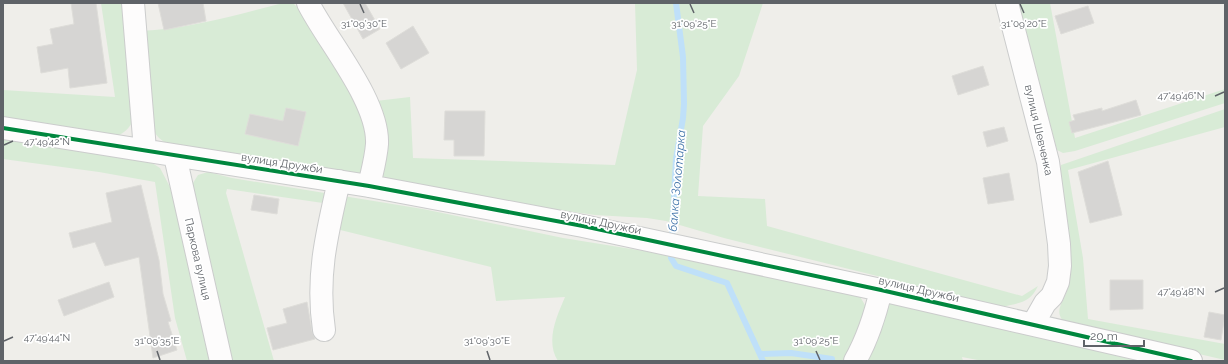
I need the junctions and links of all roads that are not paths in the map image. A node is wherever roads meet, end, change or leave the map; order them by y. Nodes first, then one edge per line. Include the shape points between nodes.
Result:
1 (133, 3) edge
2 (308, 3) edge
3 (1008, 3) edge
4 (3, 128) edge
5 (145, 150) junction
6 (175, 156) junction
7 (339, 181) junction
8 (369, 186) junction
9 (881, 290) junction
10 (1033, 324) junction
11 (324, 330) dead end
12 (221, 361) edge
13 (855, 361) edge
14 (1191, 361) edge

1 - 5 street
2 - 8 street via 318,23 360,87 372,115 377,142
3 - 10 street, вулиця Шевченка via 1048,162 1059,251 1058,282 1052,296
4 - 5 street, вулиця Дружби
5 - 6 street, вулиця Дружби
6 - 7 street, вулиця Дружби
6 - 12 street, Паркова вулиця
7 - 8 street, вулиця Дружби
7 - 11 street via 321,278
8 - 9 street, вулиця Дружби via 582,226
9 - 10 street, вулиця Дружби
9 - 13 street via 875,318
10 - 14 street, вулиця Дружби

